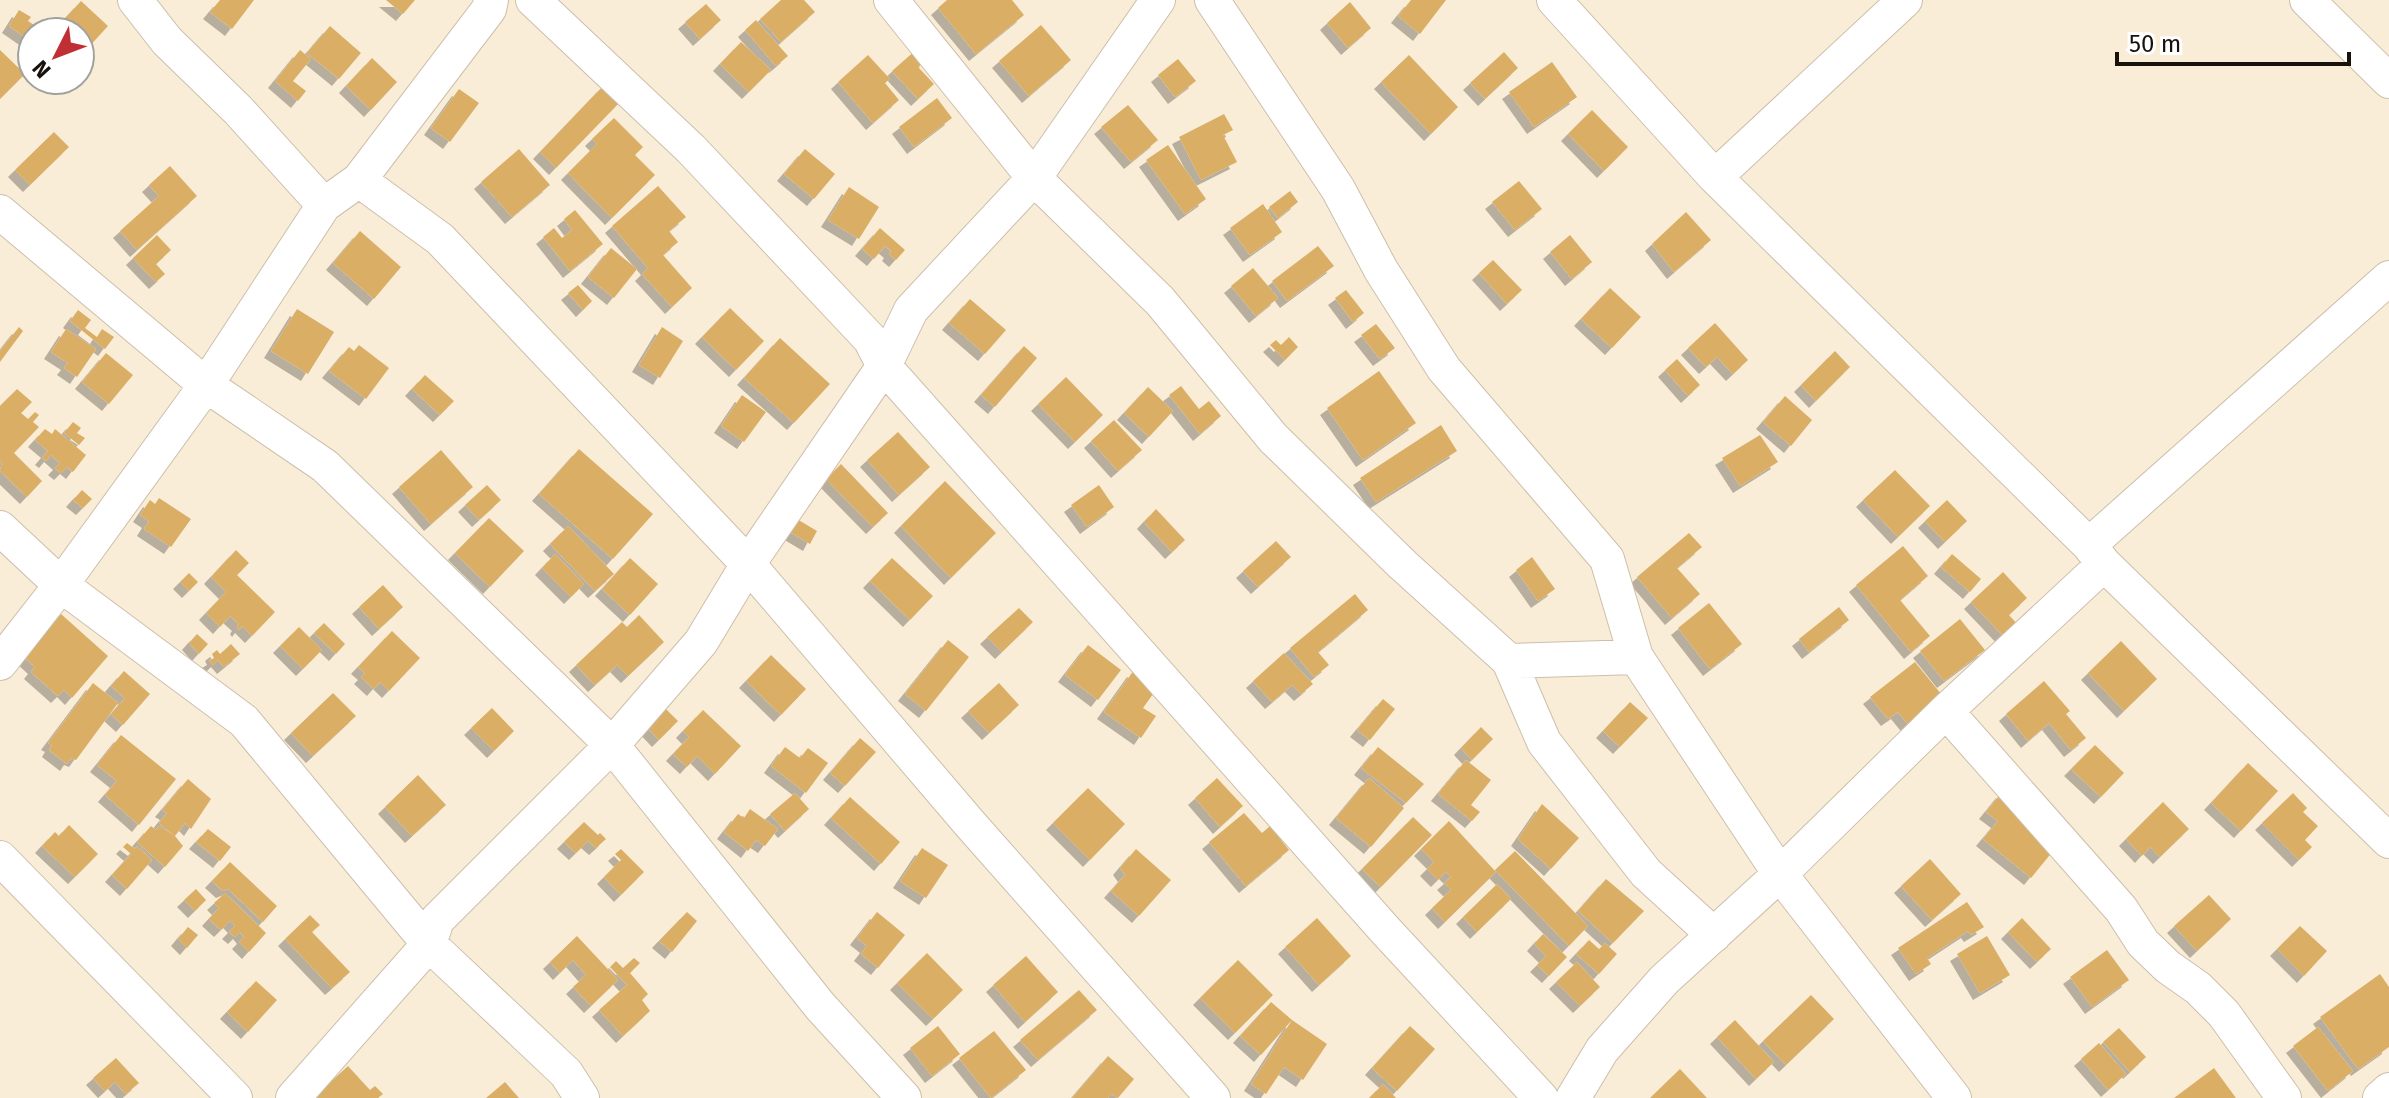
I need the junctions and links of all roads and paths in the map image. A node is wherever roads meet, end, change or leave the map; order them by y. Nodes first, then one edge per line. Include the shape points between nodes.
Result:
1 (135, 0) edge
2 (491, 0) edge
3 (533, 0) edge
4 (891, 0) edge
5 (1158, 0) edge
6 (1212, 0) edge
7 (1554, 0) edge
8 (1905, 0) edge
9 (2307, 0) edge
10 (2389, 81) edge
11 (1715, 177) junction
12 (1034, 178) junction
13 (359, 180) junction
14 (324, 205) junction
15 (0, 212) edge
16 (2389, 278) edge
17 (884, 366) junction
18 (206, 385) junction
19 (0, 528) edge
20 (2096, 554) junction
21 (748, 564) junction
22 (61, 585) junction
23 (1636, 657) junction
24 (1509, 661) junction
25 (0, 663) edge
26 (1946, 711) junction
27 (612, 745) junction
28 (2389, 841) edge
29 (0, 858) edge
30 (1780, 874) junction
31 (1714, 935) junction
32 (429, 944) junction
33 (2389, 1090) edge
34 (235, 1098) edge
35 (293, 1098) edge
36 (582, 1098) edge
37 (904, 1098) edge
38 (1213, 1098) edge
39 (1541, 1098) edge
40 (1573, 1098) edge
41 (1954, 1098) edge
42 (2284, 1098) edge
43 (2380, 1098) edge

1 - 14 street via 167,41
2 - 13 street
3 - 17 street via 691,149 870,339
4 - 12 street
5 - 12 street
6 - 23 street via 1338,189 1381,270 1444,369 1607,559
7 - 11 street
8 - 11 street
9 - 10 street
11 - 20 street
12 - 17 street via 911,310
12 - 24 street via 1160,301 1273,438
13 - 14 street
13 - 21 street via 440,239
14 - 18 street
15 - 18 street
16 - 20 street
17 - 21 street
17 - 39 street
18 - 22 street
18 - 27 street via 325,466
19 - 22 street
20 - 26 street
20 - 28 street
21 - 27 street via 701,642
21 - 38 street
22 - 25 street
22 - 32 street via 244,721
23 - 24 street
23 - 30 street
24 - 31 street via 1544,742 1646,873
26 - 30 street
26 - 42 street via 2121,909 2143,943 2224,1014
27 - 32 street via 437,920
27 - 37 street via 820,1006
29 - 34 street
30 - 31 street
30 - 41 street
31 - 40 street via 1664,980 1602,1050
32 - 35 street
32 - 36 street via 566,1073
33 - 43 street

